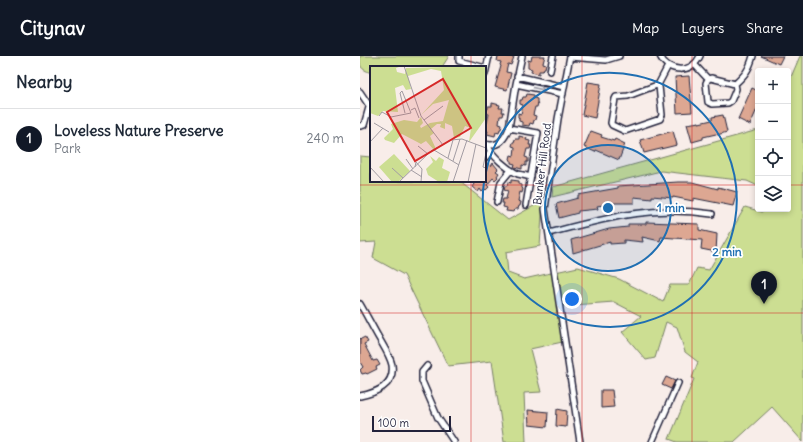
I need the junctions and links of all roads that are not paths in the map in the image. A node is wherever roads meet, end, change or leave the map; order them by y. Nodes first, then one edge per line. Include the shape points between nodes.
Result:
1 (459, 56) edge
2 (489, 56) edge
3 (522, 56) edge
4 (553, 56) edge
5 (570, 56) edge
6 (619, 56) edge
7 (660, 56) edge
8 (700, 56) edge
9 (754, 56) edge
10 (606, 58) edge
11 (694, 64) junction
12 (480, 66) edge
13 (484, 66) edge
14 (668, 66) junction
15 (550, 71) dead end
16 (518, 76) junction
17 (708, 79) junction
18 (516, 84) junction
19 (735, 84) junction
20 (658, 85) junction
21 (564, 87) junction
22 (360, 92) edge
23 (563, 94) junction
24 (370, 104) edge
25 (360, 126) edge
26 (509, 128) junction
27 (486, 145) edge
28 (490, 152) junction
29 (486, 157) edge
30 (511, 170) junction
31 (531, 176) junction
32 (497, 202) dead end
33 (526, 205) dead end
34 (712, 214) dead end
35 (549, 233) junction
36 (360, 304) edge
37 (427, 366) dead end
38 (678, 383) dead end
39 (360, 396) edge
40 (454, 442) edge
41 (580, 442) edge
42 (652, 442) edge

1 - 12 street via 459,61
2 - 13 street
3 - 16 street
4 - 15 street
5 - 10 street
5 - 21 street, Bunker Hill Road
6 - 10 street
7 - 14 street
8 - 11 street
9 - 19 street via 745,75
11 - 14 street via 680,70
11 - 17 street
14 - 20 street
16 - 18 street
16 - 21 street
17 - 19 street
17 - 19 street via 708,102 712,104 728,104 736,89
18 -> 23 street
18 - 26 street
20 - 20 street via 628,96 616,97 612,125 624,131 660,119 662,115
21 - 23 street, Bunker Hill Road
22 - 24 street
23 - 35 street, Bunker Hill Road via 545,209
24 - 25 street via 364,125
26 - 27 street via 500,142 492,146
26 - 31 street via 538,133
27 - 28 street
28 - 29 street
28 - 30 street
30 - 31 street
30 - 32 street via 502,182
31 - 33 street
34 - 35 street via 668,211 625,214
35 - 41 street, Bunker Hill Road
36 - 39 street via 390,358 392,370 389,380 383,387 371,394
37 - 40 street via 422,372 422,382 438,418
38 - 42 street

